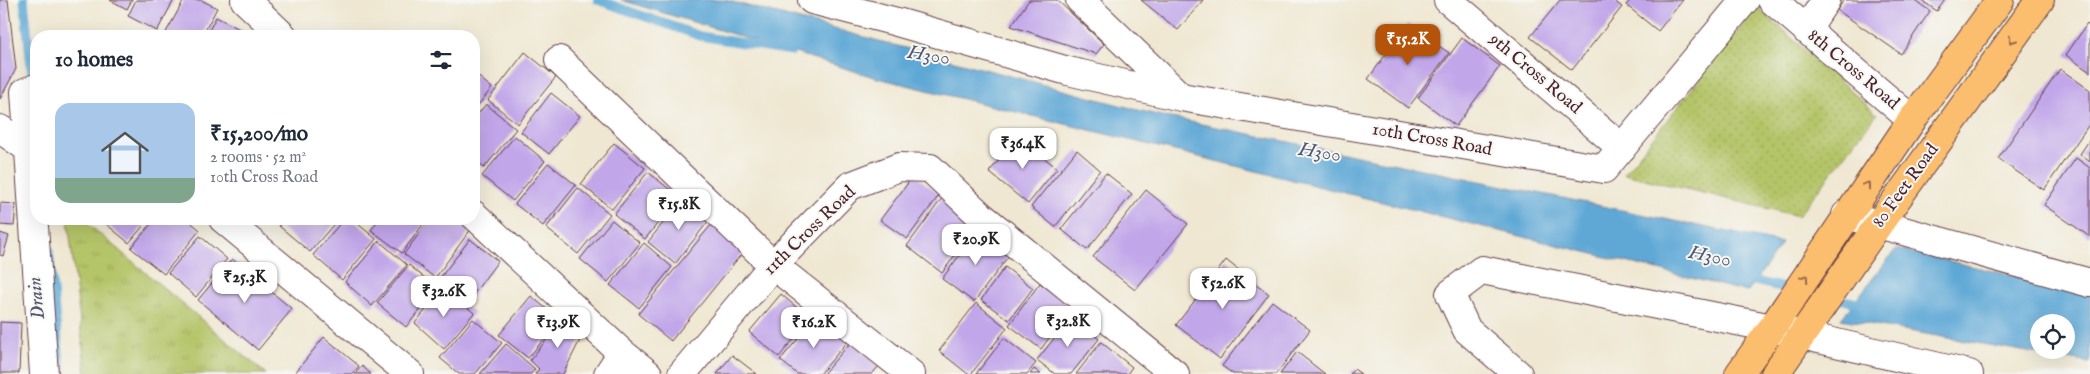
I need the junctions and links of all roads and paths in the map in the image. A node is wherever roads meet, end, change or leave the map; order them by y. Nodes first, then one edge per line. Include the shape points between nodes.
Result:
1 (244, 0) edge
2 (812, 0) edge
3 (1080, 0) edge
4 (1448, 0) edge
5 (1745, 0) edge
6 (1772, 0) edge
7 (1826, 0) edge
8 (2000, 0) edge
9 (2040, 0) edge
10 (276, 30) edge
11 (1806, 30) junction
12 (560, 60) dead end
13 (1180, 97) junction
14 (30, 120) edge
15 (1912, 120) junction
16 (0, 129) edge
17 (1622, 148) junction
18 (29, 149) junction
19 (30, 164) edge
20 (1846, 214) junction
21 (480, 220) edge
22 (34, 225) edge
23 (230, 225) edge
24 (1878, 225) junction
25 (773, 265) junction
26 (2090, 283) edge
27 (1772, 328) junction
28 (1802, 334) junction
29 (615, 364) edge
30 (44, 374) edge
31 (410, 374) edge
32 (648, 374) edge
33 (682, 374) edge
34 (911, 374) edge
35 (1175, 374) edge
36 (1518, 374) edge
37 (1739, 374) edge
38 (1776, 374) edge
39 (1969, 374) edge

1 - 10 street
2 - 13 street via 1068,71
3 - 13 street
4 - 17 street, 9th Cross Road
5 - 17 street, 10th Cross Road
6 - 11 street, 8th Cross Road
7 - 11 street
8 - 15 main road, 80 Feet Road
9 -> 24 main road, 80 Feet Road
11 - 15 street, 8th Cross Road
12 - 25 street
13 - 17 street, 10th Cross Road via 1604,169
14 - 18 street
20 -> 15 main road, 80 Feet Road
16 - 18 street
18 - 19 street
20 - 24 street
27 -> 20 main road, 80 Feet Road
21 - 29 street
22 - 30 street
23 - 31 street
24 - 26 street
24 - 28 main road, 80 Feet Road
25 - 33 street, 11th Cross Road
25 - 34 street
25 - 35 street, 11th Cross Road via 850,186 899,167 930,168 980,215
27 - 28 street
27 - 36 street via 1482,270 1450,294 1467,330
27 - 37 main road, 80 Feet Road
28 - 38 main road, 80 Feet Road
28 - 39 street
29 - 32 street

